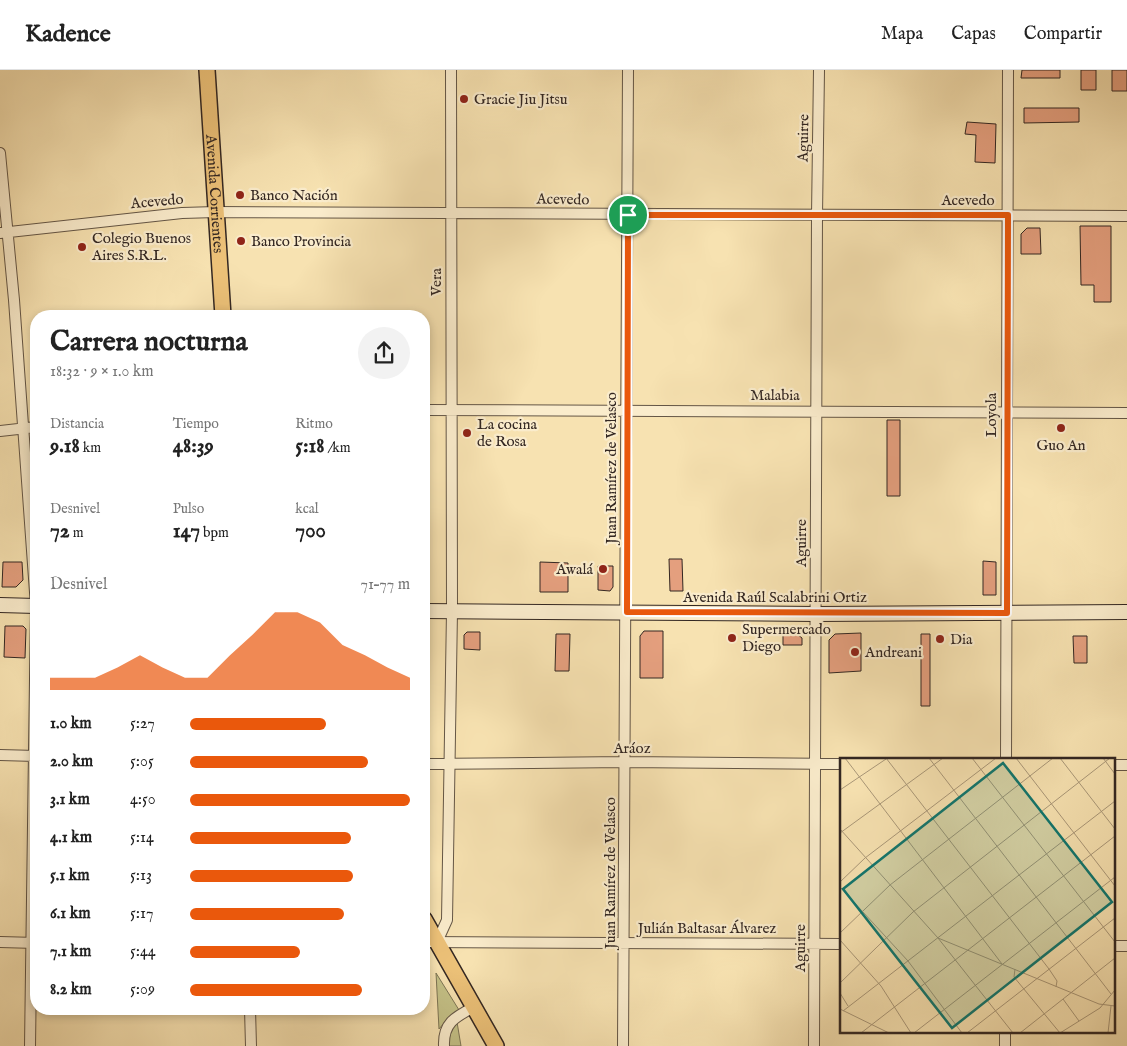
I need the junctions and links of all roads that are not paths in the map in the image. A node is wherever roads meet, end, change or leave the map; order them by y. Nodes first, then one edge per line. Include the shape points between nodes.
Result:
1 (207, 70) edge
2 (451, 70) edge
3 (628, 70) edge
4 (819, 70) edge
5 (1008, 70) edge
6 (0, 153) edge
7 (216, 212) junction
8 (451, 212) junction
9 (628, 215) junction
10 (816, 215) junction
11 (1008, 215) junction
12 (1127, 216) edge
13 (3, 232) edge
14 (223, 310) edge
15 (430, 410) edge
16 (452, 410) junction
17 (626, 410) junction
18 (816, 410) junction
19 (1006, 412) junction
20 (1127, 413) edge
21 (30, 427) edge
22 (22, 428) junction
23 (0, 431) edge
24 (30, 530) edge
25 (0, 605) edge
26 (30, 606) edge
27 (430, 611) edge
28 (452, 611) junction
29 (627, 612) junction
30 (1127, 612) edge
31 (1007, 613) junction
32 (817, 614) junction
33 (0, 755) edge
34 (30, 756) edge
35 (1006, 758) edge
36 (625, 762) junction
37 (430, 764) edge
38 (814, 764) junction
39 (840, 764) edge
40 (449, 765) junction
41 (1114, 765) edge
42 (1127, 765) edge
43 (0, 942) edge
44 (430, 942) edge
45 (624, 942) junction
46 (30, 943) edge
47 (815, 944) junction
48 (840, 944) edge
49 (1114, 946) edge
50 (1127, 946) edge
51 (474, 1006) junction
52 (31, 1015) edge
53 (250, 1015) edge
54 (30, 1046) edge
55 (250, 1046) edge
56 (444, 1046) edge
57 (496, 1046) edge
58 (623, 1046) edge
59 (814, 1046) edge

1 - 7 main road, Avenida Corrientes
2 - 8 street, Vera
3 - 9 street, Juan Ramírez de Velasco
4 - 10 street, Aguirre
5 - 11 street, Loyola
6 - 13 street
7 - 8 street, Acevedo
7 - 13 street, Acevedo
7 - 14 main road, Avenida Corrientes
8 - 9 street, Acevedo
8 - 16 street, Vera
9 - 10 street, Acevedo
9 - 17 street, Juan Ramírez de Velasco
10 - 11 street, Acevedo
10 - 18 street, Aguirre
11 - 12 street, Acevedo
11 - 19 street, Loyola
13 - 22 street via 13,291
15 - 16 street, Malabia
16 - 17 street, Malabia
16 - 28 street, Vera
17 - 18 street, Malabia
17 - 29 street, Juan Ramírez de Velasco
18 - 19 street, Malabia
18 - 32 street, Aguirre
19 - 20 street, Malabia
19 - 31 street, Loyola
21 - 22 street
22 - 23 street
22 - 24 street
25 - 26 main road
27 - 28 main road, Avenida Raúl Scalabrini Ortiz
28 - 29 main road, Avenida Raúl Scalabrini Ortiz
28 - 40 street, Vera
29 - 32 main road, Avenida Raúl Scalabrini Ortiz
29 - 36 street, Juan Ramírez de Velasco
30 - 31 main road, Avenida Raúl Scalabrini Ortiz
31 - 32 main road, Avenida Raúl Scalabrini Ortiz
31 - 35 street, Loyola
32 - 38 street, Aguirre
33 - 34 street
36 - 38 street, Aráoz
36 - 40 street, Aráoz
36 - 45 street, Juan Ramírez de Velasco
37 - 40 street, Aráoz
38 - 39 street, Aráoz
38 - 47 street, Aguirre
40 - 44 street, Vera via 447,920
41 - 42 street
43 - 46 street
44 - 45 street, Julián Baltasar Álvarez
44 - 51 main road
45 - 47 street, Julián Baltasar Álvarez
45 - 58 street, Juan Ramírez de Velasco
47 - 48 street, Julián Baltasar Álvarez
47 - 59 street, Aguirre
49 - 50 street
51 - 56 street via 450,1021 445,1028
51 - 57 main road
52 - 54 street
53 - 55 street

